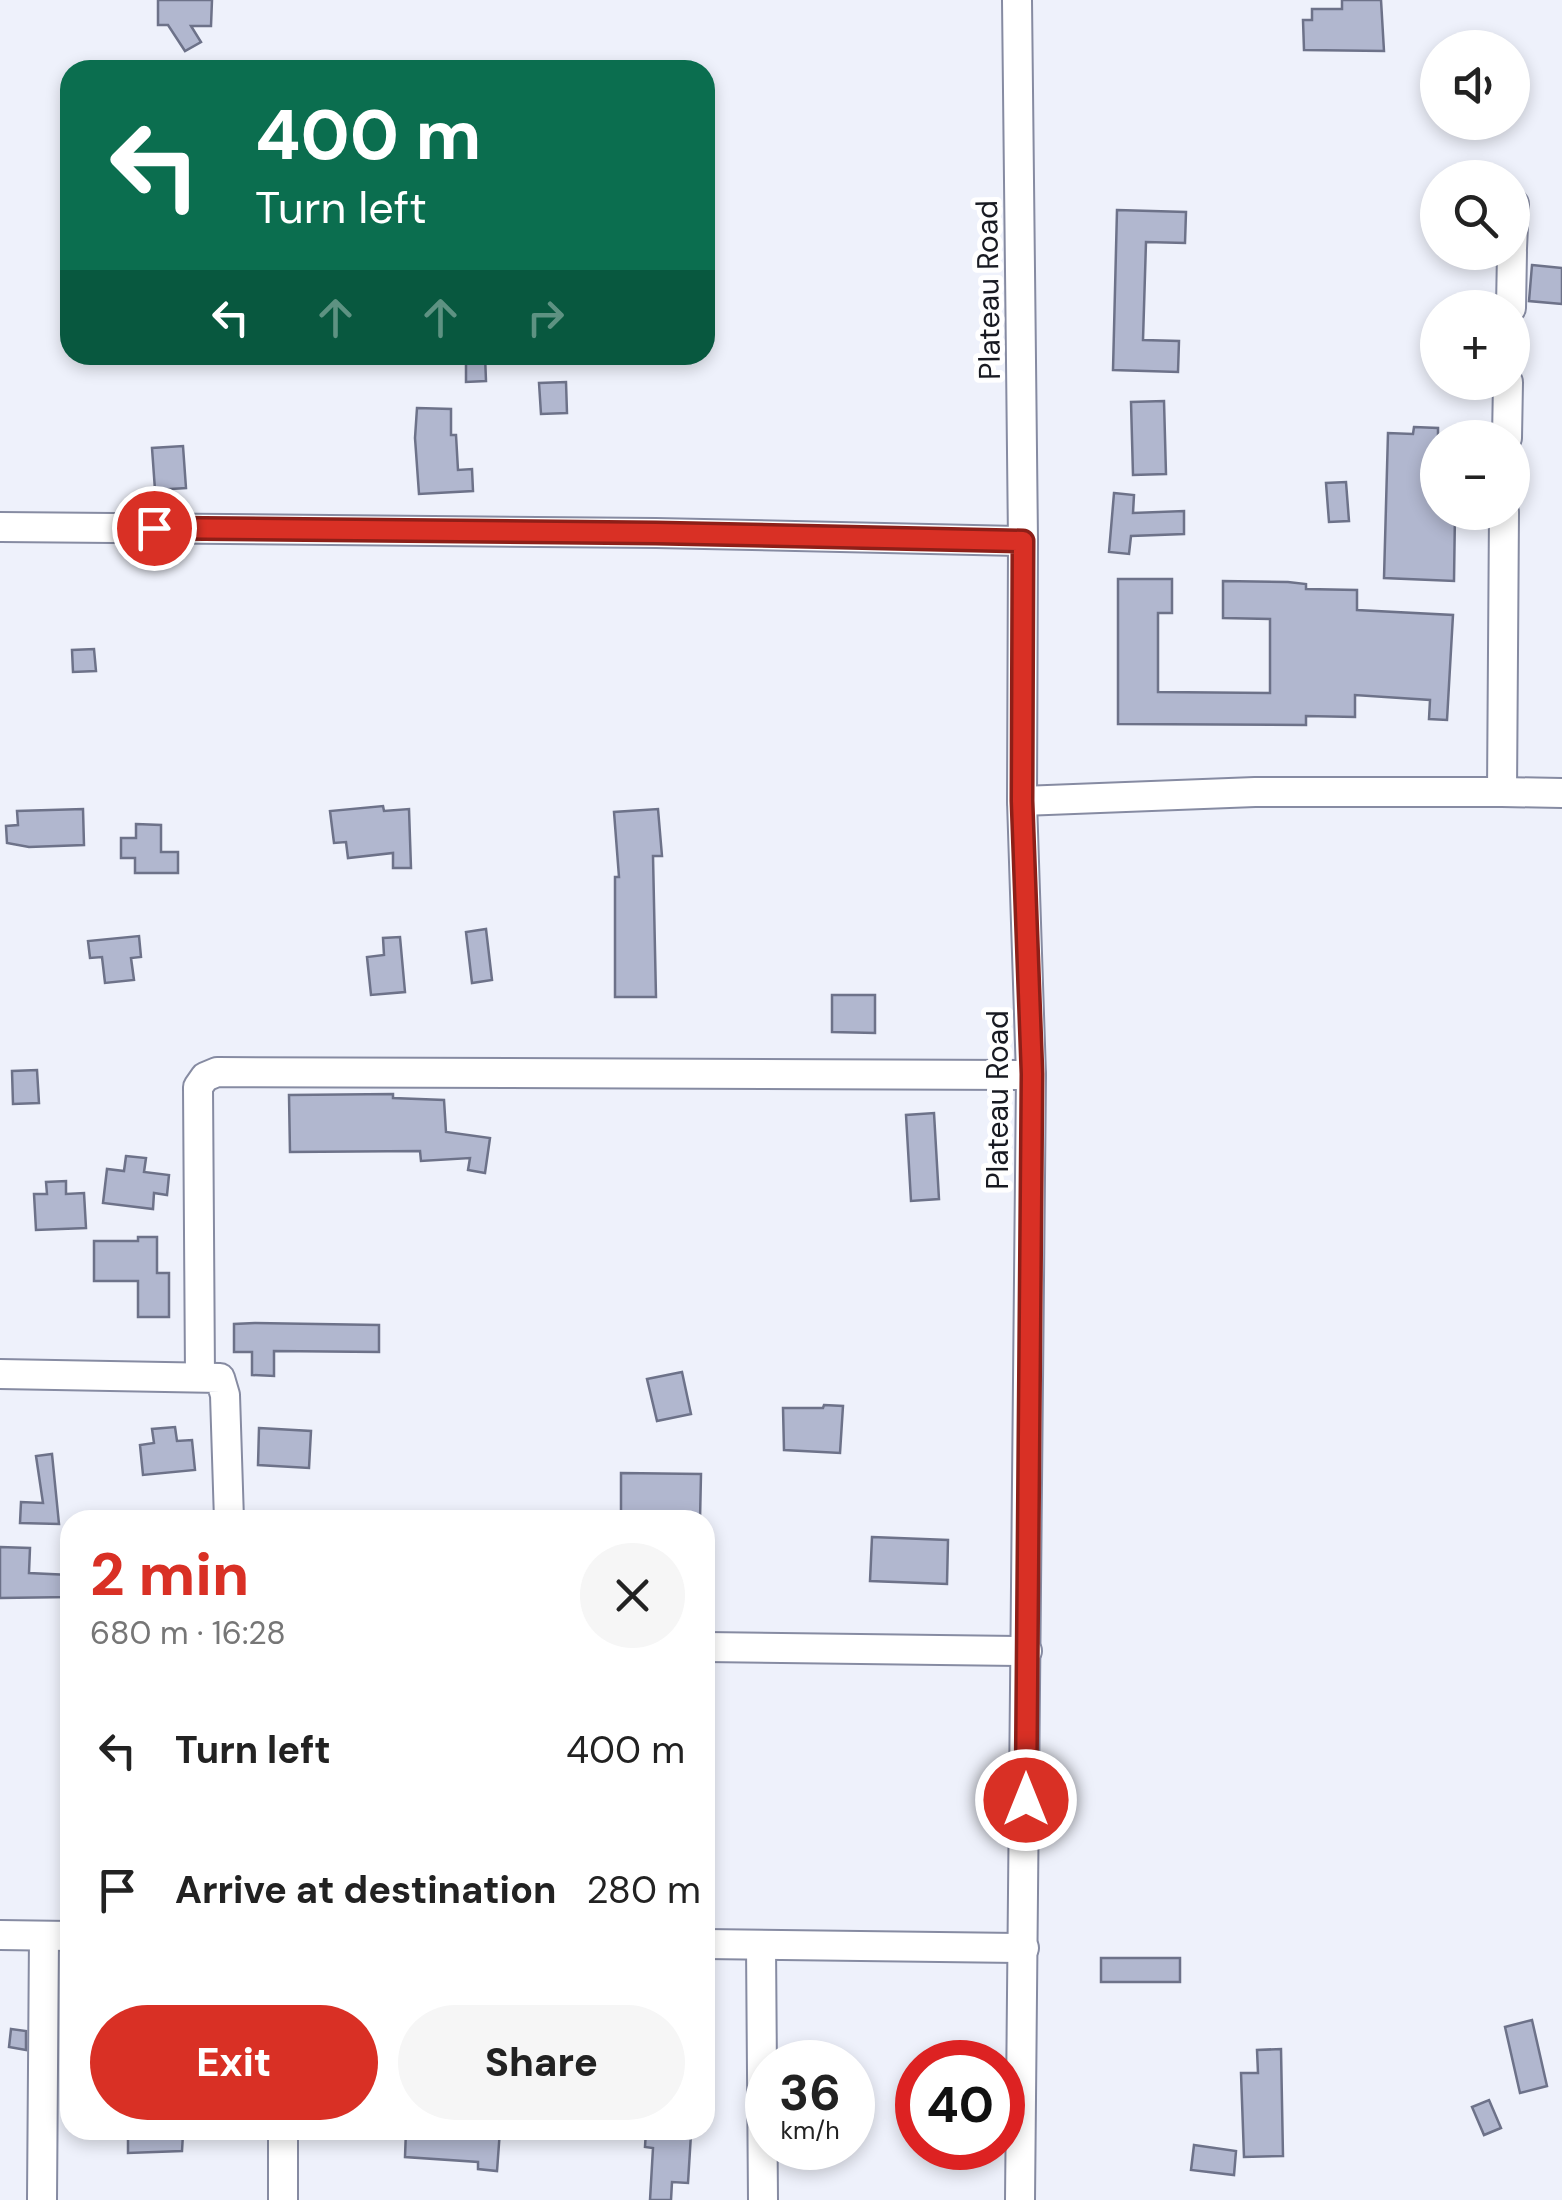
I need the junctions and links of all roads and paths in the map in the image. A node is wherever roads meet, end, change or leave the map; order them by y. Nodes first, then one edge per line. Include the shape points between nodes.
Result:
1 (1017, 0) edge
2 (0, 527) edge
3 (1504, 530) edge
4 (1023, 541) junction
5 (1502, 792) junction
6 (1562, 794) edge
7 (1022, 801) junction
8 (1032, 1074) junction
9 (0, 1374) edge
10 (200, 1376) junction
11 (228, 1510) edge
12 (715, 1647) edge
13 (1027, 1651) junction
14 (0, 1935) edge
15 (57, 1936) edge
16 (715, 1944) edge
17 (761, 1945) junction
18 (1024, 1948) junction
19 (283, 2140) edge
20 (42, 2200) edge
21 (283, 2200) edge
22 (763, 2200) edge
23 (1020, 2200) edge

1 - 4 street, Plateau Road
2 - 4 street
3 - 5 street
4 - 7 street, Plateau Road
5 - 6 street
5 - 7 street
7 - 8 street, Plateau Road
8 - 10 street via 218,1072 198,1087
8 - 13 street, Plateau Road
9 - 10 street
10 - 11 street via 222,1383
12 - 13 street
13 - 18 street, Plateau Road
14 - 15 street
15 - 20 street
16 - 17 street
17 - 18 street
17 - 22 street
18 - 23 street, Plateau Road
19 - 21 street

